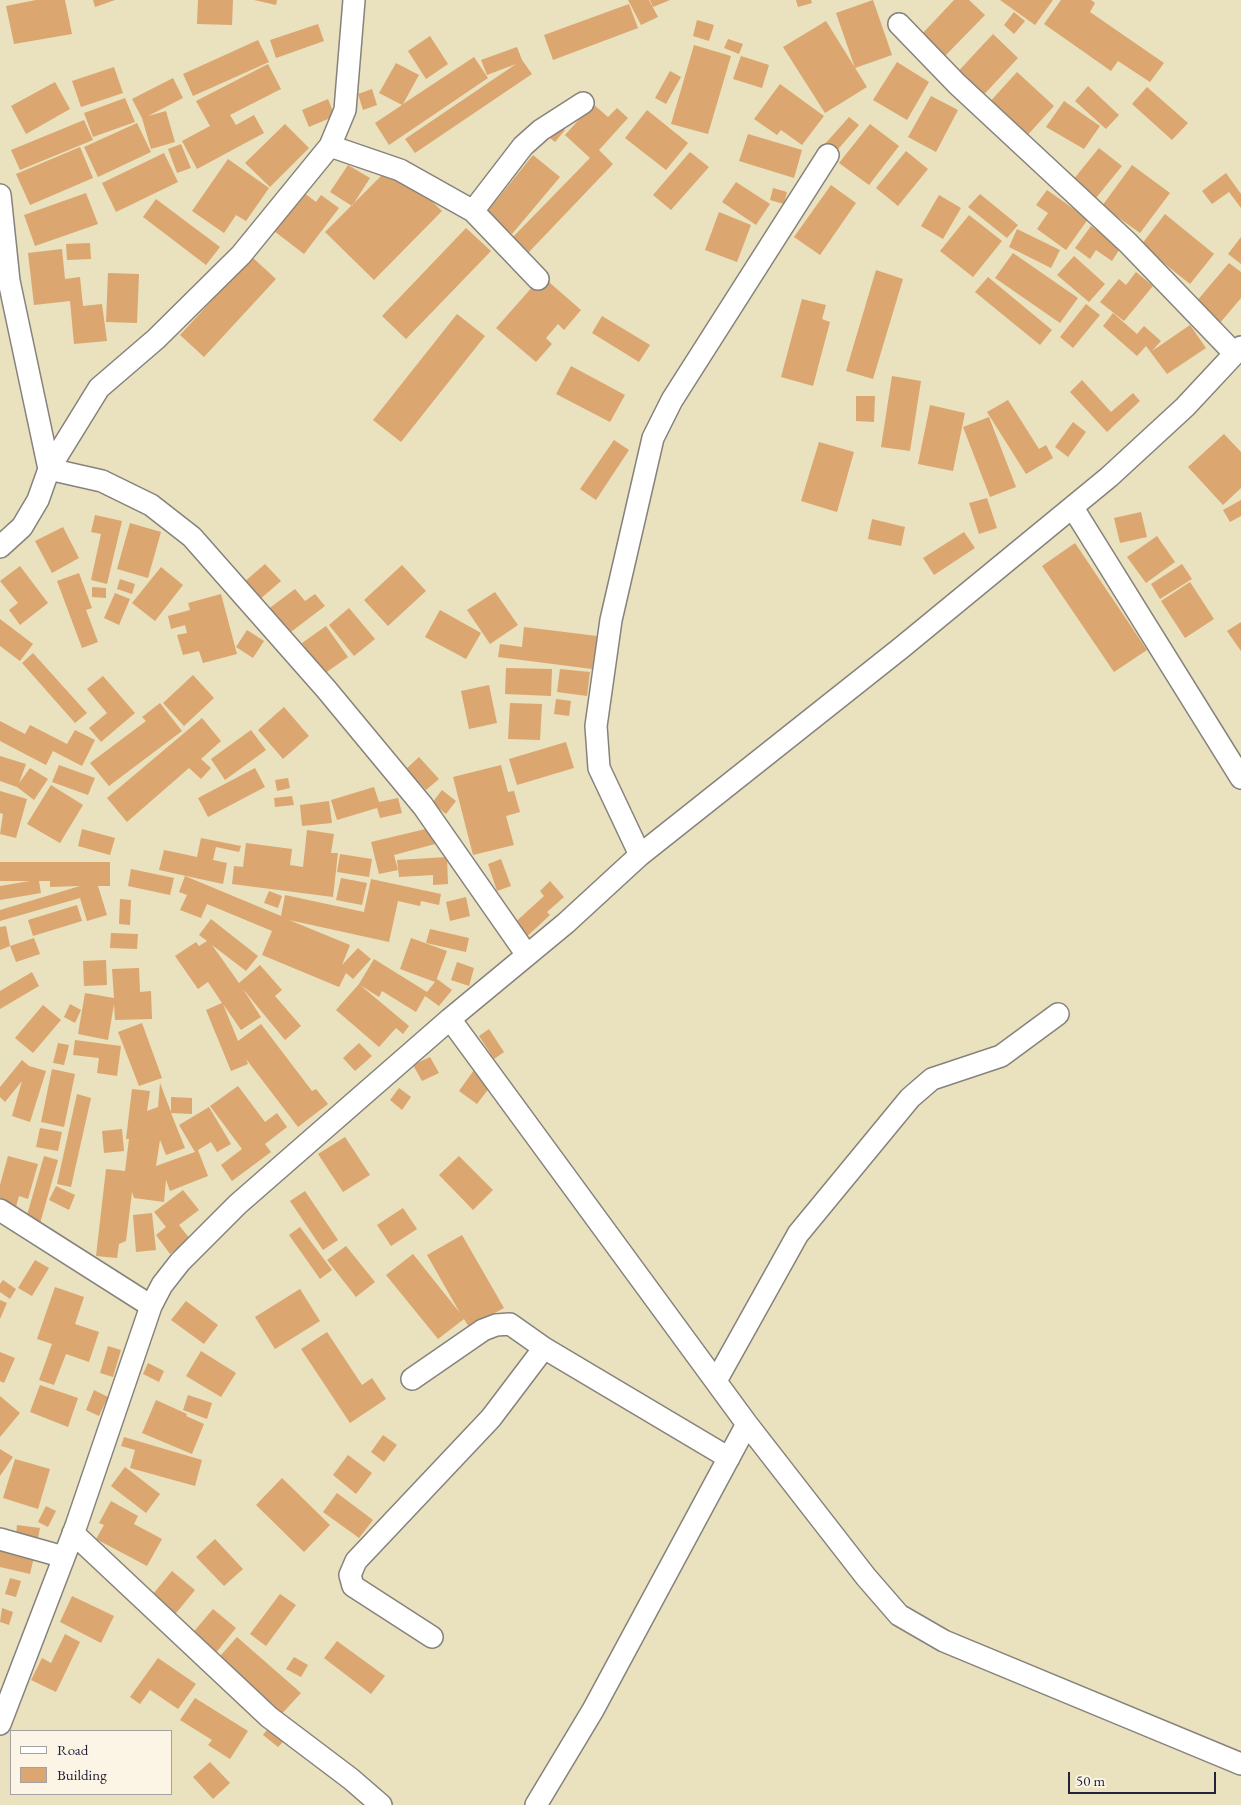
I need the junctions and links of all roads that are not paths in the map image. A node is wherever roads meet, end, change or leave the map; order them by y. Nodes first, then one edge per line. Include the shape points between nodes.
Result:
1 (354, 0) edge
2 (899, 24) dead end
3 (583, 102) dead end
4 (330, 146) junction
5 (828, 155) dead end
6 (0, 195) edge
7 (472, 211) junction
8 (538, 278) dead end
9 (1238, 350) edge
10 (49, 469) junction
11 (1074, 508) junction
12 (0, 547) edge
13 (1241, 778) edge
14 (640, 854) junction
15 (527, 955) junction
16 (1058, 1014) dead end
17 (450, 1019) junction
18 (0, 1210) edge
19 (151, 1306) junction
20 (544, 1348) junction
21 (412, 1378) dead end
22 (716, 1382) junction
23 (747, 1424) junction
24 (729, 1458) junction
25 (73, 1533) junction
26 (0, 1539) edge
27 (64, 1557) junction
28 (432, 1637) dead end
29 (0, 1724) edge
30 (1241, 1764) edge
31 (380, 1805) edge
32 (536, 1805) edge

1 - 4 street via 345,110
2 - 9 street via 957,84
3 - 7 street via 541,130 524,146
4 - 7 street via 400,170
4 - 10 street via 241,255 156,339 99,388
5 - 14 street via 672,400 653,438 611,620 596,726 599,768
6 - 10 street via 9,281
7 - 8 street
9 - 11 street via 1185,407
10 - 12 street via 38,500 22,527
10 - 15 street via 102,481 151,505 192,537 326,689 423,806
11 - 13 street
11 - 14 street
14 - 15 street
15 - 17 street
16 - 22 street via 1001,1056 932,1079 910,1098 798,1234
17 - 19 street via 238,1204 180,1262
17 - 22 street
18 - 19 street
19 - 25 street
20 - 21 street via 510,1324 496,1325 483,1330
20 - 24 street
20 - 28 street via 491,1418 356,1561 350,1575 353,1586
22 - 23 street
23 - 24 street
23 - 30 street via 866,1578 899,1615 944,1641
24 - 32 street via 593,1710
25 - 27 street
25 - 31 street via 269,1717
26 - 27 street
27 - 29 street

